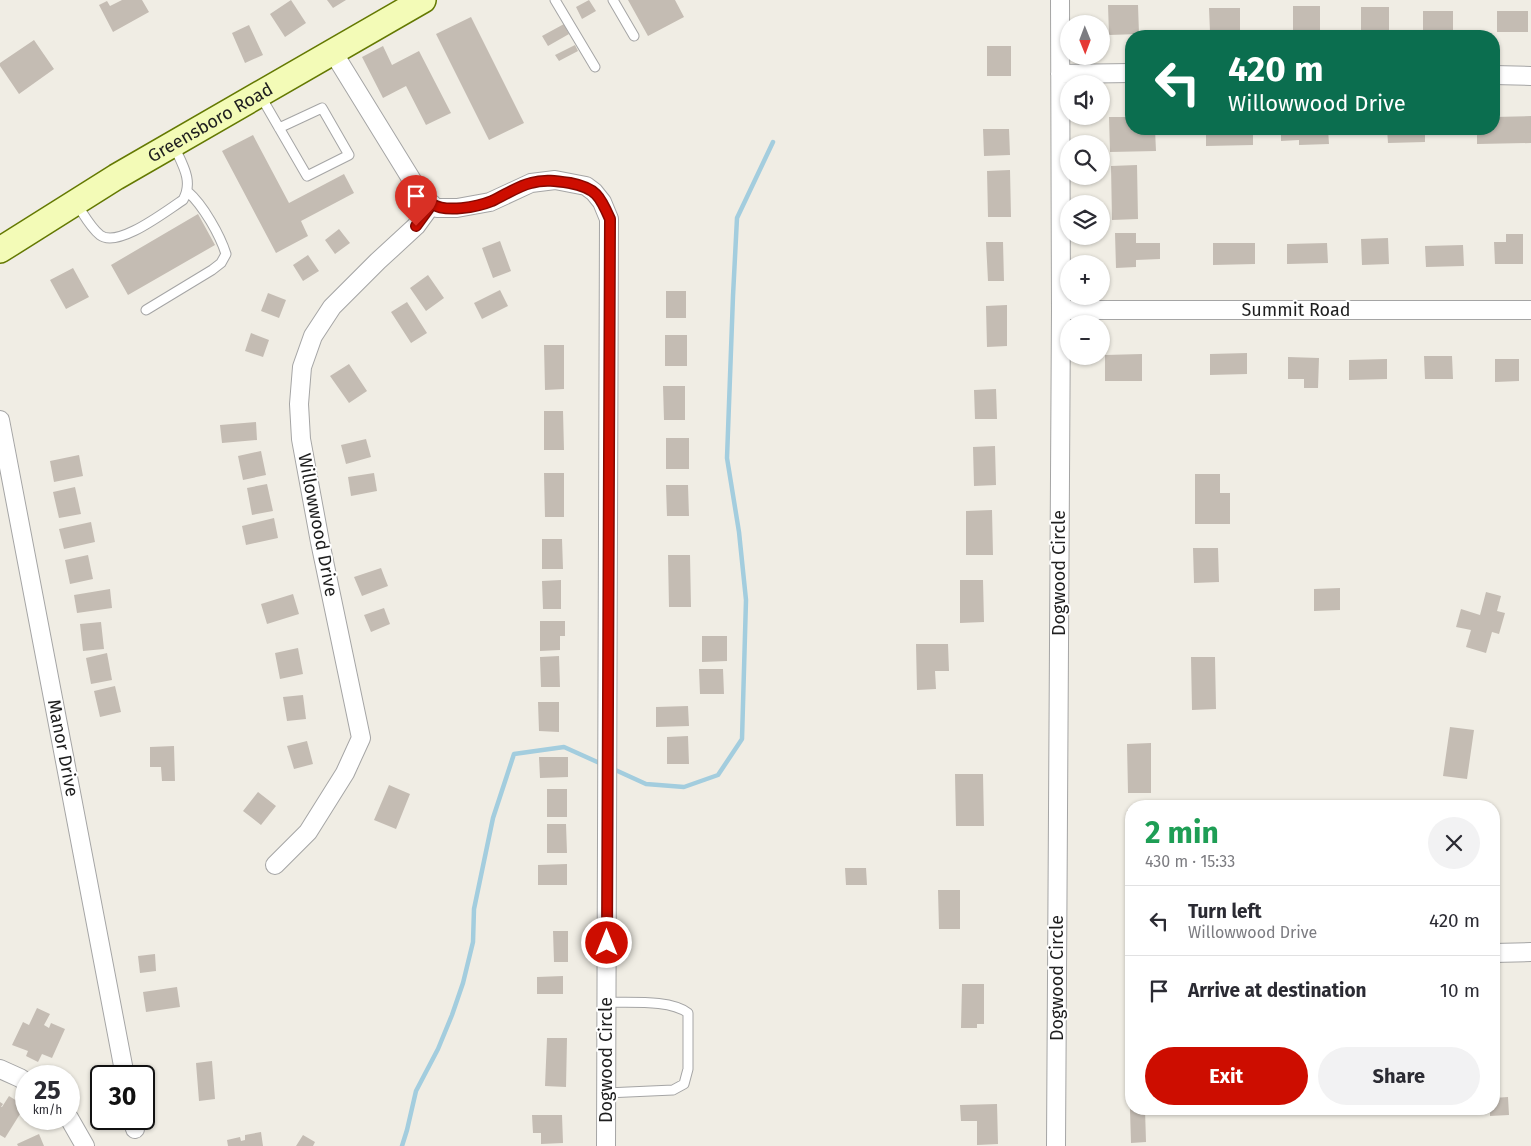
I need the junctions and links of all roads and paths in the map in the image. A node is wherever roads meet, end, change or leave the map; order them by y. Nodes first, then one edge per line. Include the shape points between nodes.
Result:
1 (555, 0) edge
2 (613, 0) edge
3 (1060, 0) edge
4 (418, 1) edge
5 (634, 36) dead end
6 (333, 52) junction
7 (595, 67) dead end
8 (1125, 73) edge
9 (1060, 74) junction
10 (1500, 75) edge
11 (1531, 76) edge
12 (259, 94) junction
13 (279, 128) junction
14 (173, 144) junction
15 (188, 192) junction
16 (75, 202) junction
17 (432, 204) junction
18 (0, 250) edge
19 (146, 310) dead end
20 (1061, 310) junction
21 (1531, 310) edge
22 (0, 420) edge
23 (275, 865) dead end
24 (1531, 952) edge
25 (1500, 953) edge
26 (606, 1002) junction
27 (123, 1065) edge
28 (0, 1070) edge
29 (15, 1076) edge
30 (606, 1093) junction
31 (76, 1130) edge
32 (85, 1146) edge
33 (606, 1146) edge
34 (1056, 1146) edge

1 - 7 lane
2 - 5 lane
3 - 9 street, Dogwood Circle
4 - 6 main road, Greensboro Road
6 - 12 main road, Greensboro Road
6 - 17 street via 426,203
8 - 9 street
9 - 20 street, Dogwood Circle
10 - 11 street
12 - 13 lane
12 - 14 main road, Greensboro Road
13 - 13 lane via 307,176 349,155 322,108
14 - 15 lane via 187,174
14 - 16 main road, Greensboro Road
15 - 16 lane via 183,200 131,233 112,239 99,234
15 - 19 lane via 199,204 226,254 221,264
16 - 18 main road, Greensboro Road
17 - 23 street, Willowwood Drive via 416,226 332,306 312,336 302,367 301,439 361,738 345,773 308,832
17 - 26 street, Dogwood Circle via 438,208 457,208 490,202 531,183 555,180 586,186 602,202 610,219
20 - 21 street, Summit Road
20 - 34 street, Dogwood Circle
22 - 27 street, Manor Drive
24 - 25 street
26 - 30 street, Dogwood Circle
26 - 30 lane via 666,1005 680,1007 688,1013 688,1069 684,1084 673,1090
28 - 29 street
30 - 33 street, Dogwood Circle
31 - 32 street

